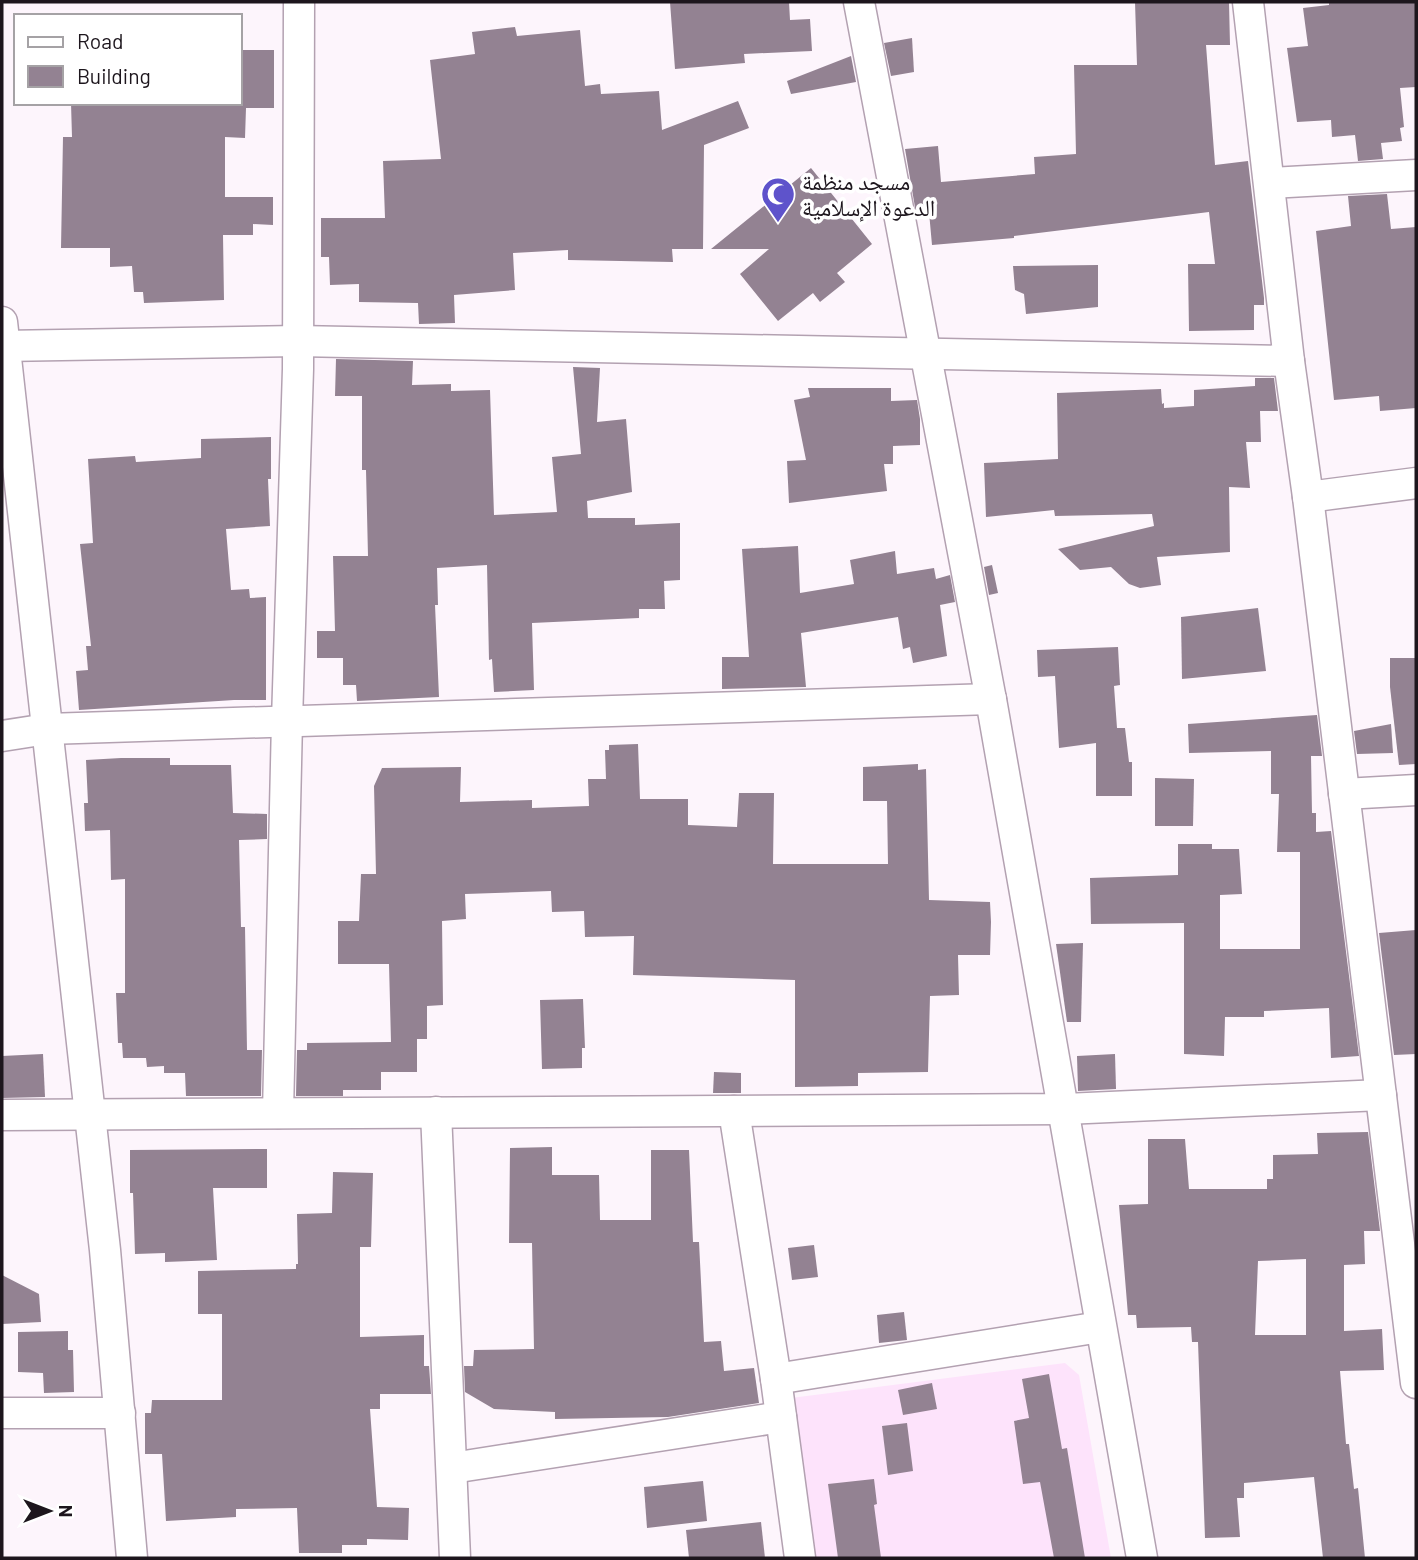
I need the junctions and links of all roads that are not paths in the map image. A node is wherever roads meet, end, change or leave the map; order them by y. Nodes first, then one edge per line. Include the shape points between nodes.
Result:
1 (299, 2) edge
2 (859, 2) edge
3 (1248, 2) edge
4 (1416, 175) edge
5 (1270, 183) junction
6 (2, 338) edge
7 (297, 341) junction
8 (924, 355) junction
9 (1289, 361) junction
10 (1416, 483) edge
11 (1308, 497) junction
12 (991, 699) junction
13 (287, 721) junction
14 (47, 729) junction
15 (2, 736) edge
16 (1416, 790) edge
17 (1344, 794) junction
18 (1381, 1095) junction
19 (1065, 1109) junction
20 (734, 1111) junction
21 (436, 1112) junction
22 (90, 1113) junction
23 (278, 1113) junction
24 (2, 1115) edge
25 (1413, 1326) edge
26 (1100, 1327) junction
27 (776, 1379) junction
28 (1416, 1383) edge
29 (2, 1413) edge
30 (120, 1413) junction
31 (781, 1417) junction
32 (452, 1468) junction
33 (132, 1558) edge
34 (455, 1558) edge
35 (800, 1558) edge
36 (1142, 1558) edge

1 - 7 street
2 - 8 street
3 - 5 street
4 - 5 street
5 - 9 street
6 - 7 street
6 - 14 street
7 - 8 street
7 - 13 street
8 - 9 street
8 - 12 street
9 - 11 street
10 - 11 street
11 - 17 street
12 - 13 street
12 - 19 street
13 - 14 street
13 - 23 street
14 - 15 street
14 - 22 street
16 - 17 street
17 - 18 street
18 - 19 street
18 - 25 street
19 - 20 street
19 - 26 street
20 - 21 street
20 - 27 street
21 - 23 street
21 - 32 street
22 - 23 street
22 - 24 street
22 - 30 street
25 - 28 street
26 - 27 street
26 - 36 street
27 - 31 street
29 - 30 street
30 - 33 street
31 - 32 street
31 - 35 street
32 - 34 street

